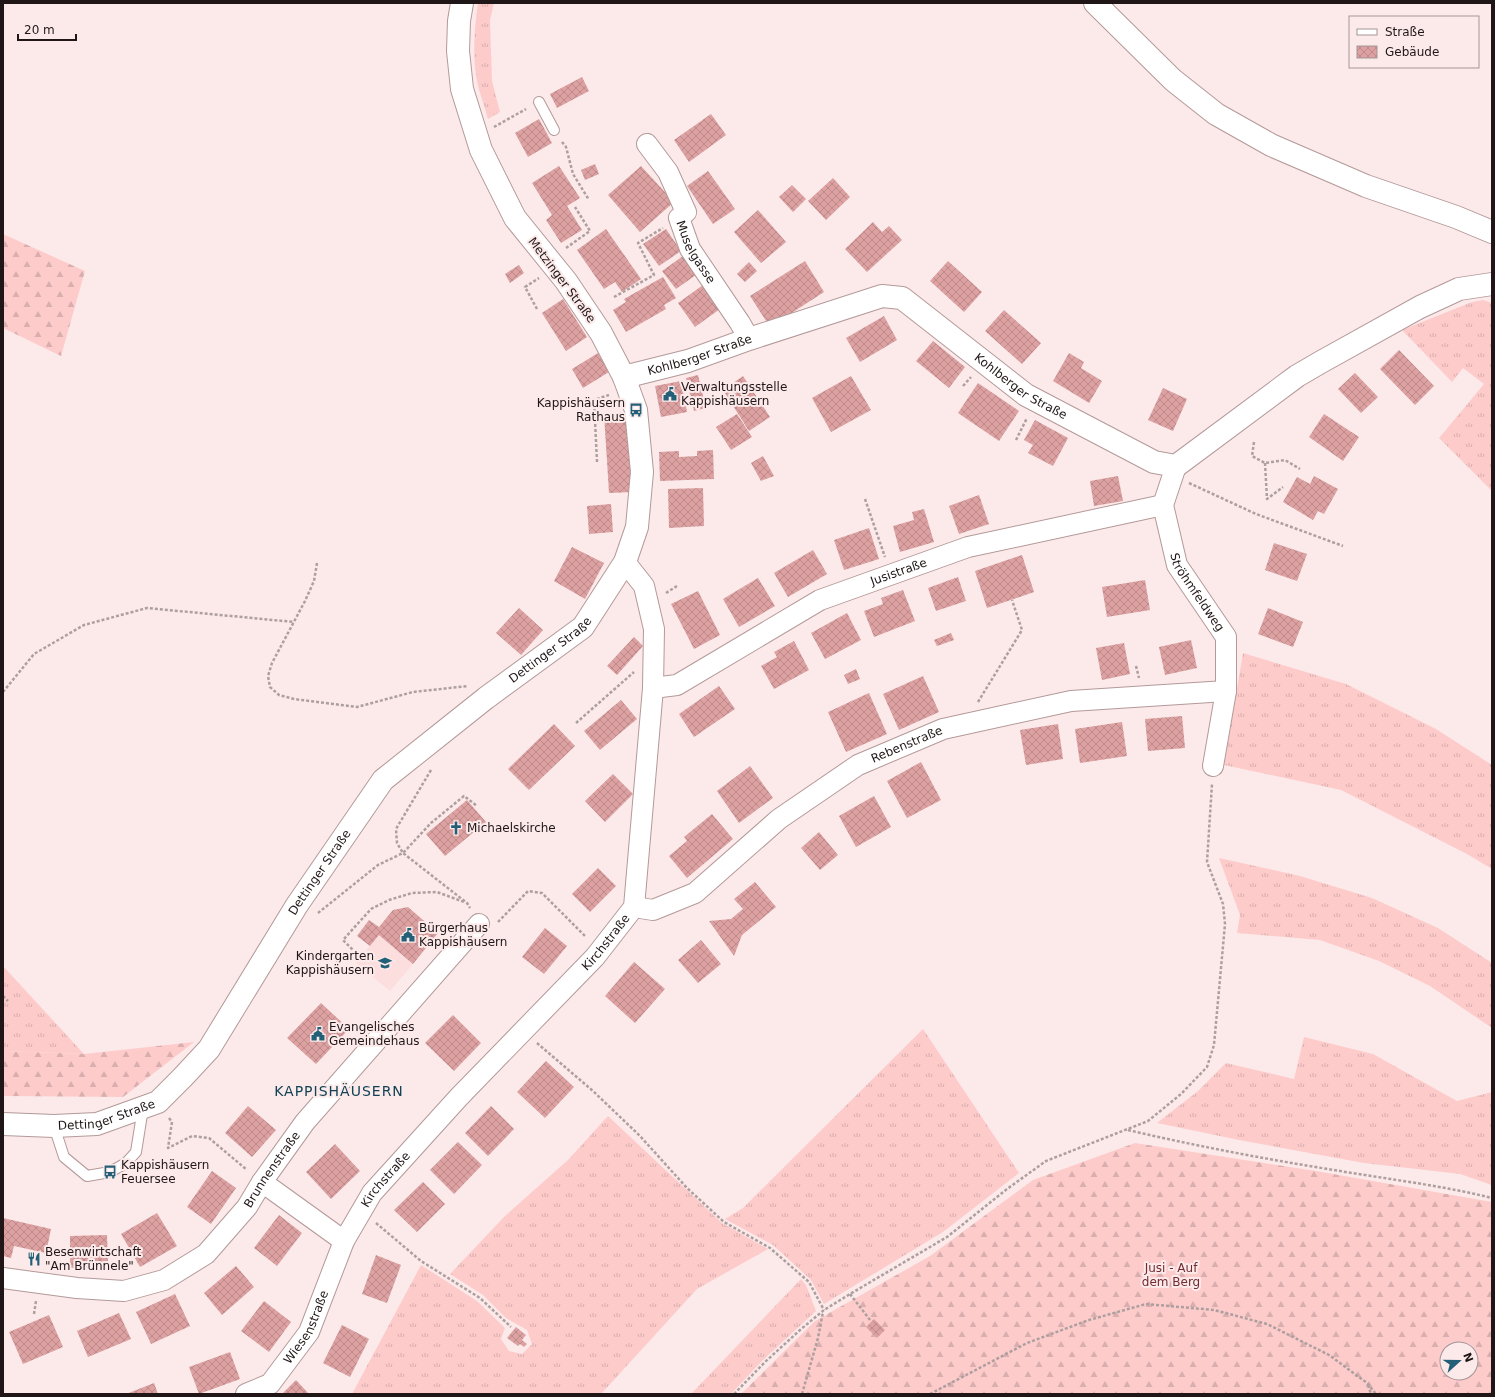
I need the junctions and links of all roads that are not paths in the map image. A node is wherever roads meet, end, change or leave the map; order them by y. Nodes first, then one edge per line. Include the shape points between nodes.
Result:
1 (462, 3) edge
2 (1095, 3) edge
3 (538, 102) road end
4 (554, 130) road end
5 (647, 144) dead end
6 (1492, 232) edge
7 (1492, 284) edge
8 (749, 339) junction
9 (626, 382) junction
10 (1174, 471) junction
11 (1163, 505) junction
12 (625, 562) junction
13 (653, 688) junction
14 (1226, 691) junction
15 (1213, 766) road end
16 (634, 907) junction
17 (479, 924) road end
18 (150, 1105) junction
19 (3, 1124) edge
20 (54, 1126) junction
21 (262, 1182) junction
22 (344, 1241) junction
23 (3, 1278) edge
24 (246, 1394) edge

1 - 9 street, Metzinger Straße via 459,20 462,89 481,150 515,218 566,282 601,333
2 - 6 street via 1173,80 1216,114 1243,130 1271,146 1366,186
3 - 4 lane
5 - 8 street, Muselgasse via 668,172 686,212 679,218 690,249
7 - 10 street via 1459,289 1395,320 1297,376
8 - 9 street, Kohlberger Straße
8 - 10 street, Kohlberger Straße via 882,296 902,298 1026,394
9 - 12 street, Metzinger Straße via 636,410 642,472 637,527
10 - 11 street
11 - 13 street, Jusistraße via 968,547 820,600 677,685
11 - 14 street, Ströhmfeldweg via 1177,565 1226,637
12 - 13 street, Kirchstraße via 644,586 654,629
12 - 18 street, Dettinger Straße via 583,627 486,698 383,780 297,905 209,1049 183,1077
13 - 16 street, Kirchstraße
14 - 15 street, Ströhmfeldweg
14 - 16 street, Rebenstraße via 1071,701 943,730 858,765 779,819 695,893 653,910
16 - 22 street, Kirchstraße via 595,957 459,1097 372,1193
17 - 21 street, Brunnenstraße via 305,1122
18 - 20 street, Dettinger Straße via 97,1124
18 - 20 lane via 136,1152 126,1163 110,1172 87,1176 64,1157
19 - 20 street, Dettinger Straße
21 - 22 street
21 - 23 street, Brunnenstraße via 247,1207 206,1254 164,1280 124,1291 77,1288
22 - 24 street, Wiesenstraße via 309,1332 270,1384

